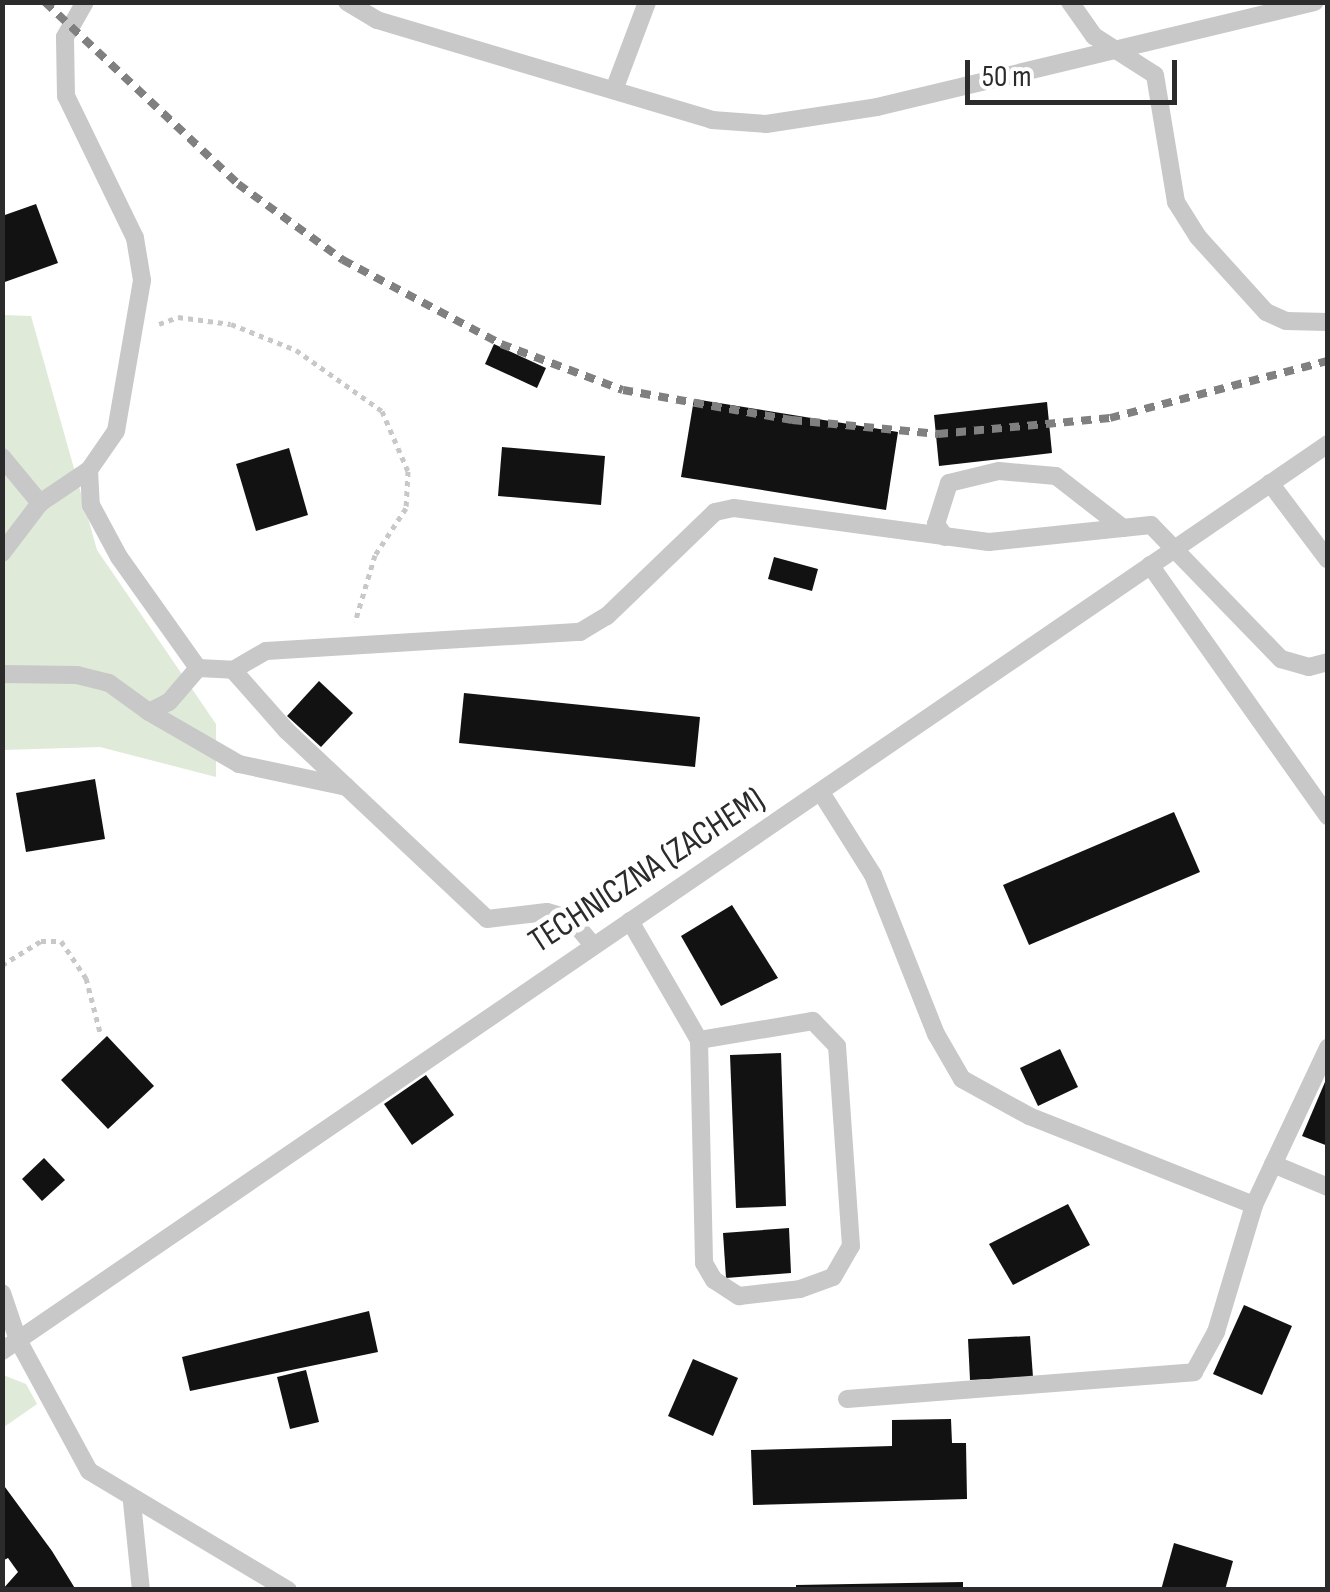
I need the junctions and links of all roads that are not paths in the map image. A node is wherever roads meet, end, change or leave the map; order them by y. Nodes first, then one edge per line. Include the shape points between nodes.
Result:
1 (85, 2) edge
2 (346, 2) edge
3 (647, 2) edge
4 (1070, 2) edge
5 (1315, 2) edge
6 (1117, 51) junction
7 (614, 90) junction
8 (1328, 322) edge
9 (1328, 444) edge
10 (2, 457) edge
11 (89, 470) junction
12 (1270, 483) junction
13 (40, 503) junction
14 (1123, 528) junction
15 (945, 537) junction
16 (1173, 550) junction
17 (2, 553) edge
18 (1328, 560) edge
19 (1150, 566) junction
20 (1328, 662) edge
21 (198, 668) junction
22 (233, 670) junction
23 (2, 674) edge
24 (149, 712) junction
25 (347, 787) junction
26 (822, 794) junction
27 (1328, 816) edge
28 (630, 921) junction
29 (592, 944) junction
30 (699, 1040) junction
31 (1328, 1048) edge
32 (1273, 1164) junction
33 (1328, 1187) edge
34 (1254, 1206) junction
35 (2, 1293) edge
36 (10, 1345) edge
37 (847, 1399) dead end
38 (132, 1502) junction
39 (141, 1590) edge
40 (288, 1590) edge

1 - 11 lane via 65,36 66,96 135,238 142,280 116,431
2 - 7 lane via 377,20
3 - 7 lane
4 - 6 lane via 1094,36
5 - 6 lane
6 - 7 lane via 878,107 766,124 712,120
6 - 8 lane via 1155,75 1176,202 1198,237 1266,312 1286,321
9 - 12 lane, TECHNICZNA (ZACHEM)
10 - 13 lane
11 - 13 lane
11 - 21 lane via 91,505 110,540
12 - 16 lane, TECHNICZNA (ZACHEM)
12 - 18 lane
13 - 17 lane
14 - 15 lane via 989,542
14 - 15 lane via 1056,476 999,471 949,482 936,524
14 - 16 lane via 1150,525
15 - 22 lane via 734,508 715,512 607,616 580,632 266,651
16 - 19 lane, TECHNICZNA (ZACHEM)
16 - 20 lane via 1280,659 1309,667
19 - 26 lane, TECHNICZNA (ZACHEM)
19 - 27 lane
21 - 22 lane
21 - 24 lane via 169,702
22 - 25 lane
23 - 24 lane via 77,675 109,683
24 - 25 lane via 239,764
25 - 29 lane via 488,919 547,912 571,918
26 - 28 lane, TECHNICZNA (ZACHEM)
26 - 34 lane via 873,876 936,1034 962,1079 1030,1116
28 - 29 lane, TECHNICZNA (ZACHEM)
28 - 30 lane
29 - 36 lane, TECHNICZNA (ZACHEM)
30 - 30 lane via 704,1264 738,1296 800,1290 833,1277 851,1246 837,1046 813,1021
31 - 32 lane
32 - 33 lane
32 - 34 lane
34 - 37 lane via 1216,1332 1194,1372
35 - 36 lane
36 - 38 lane via 89,1471
38 - 39 lane
38 - 40 lane

